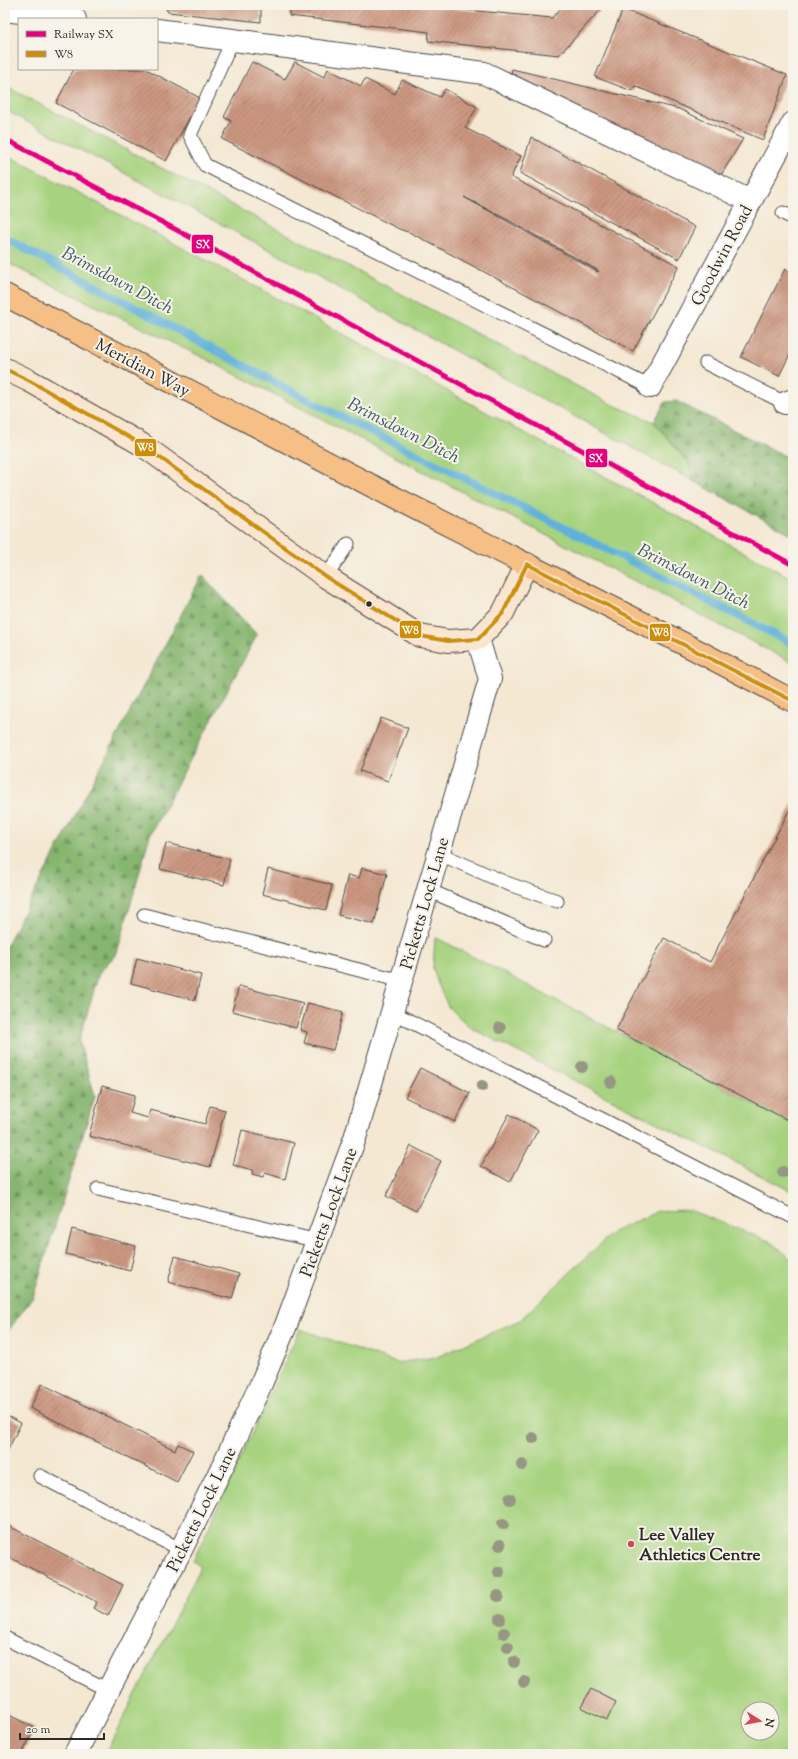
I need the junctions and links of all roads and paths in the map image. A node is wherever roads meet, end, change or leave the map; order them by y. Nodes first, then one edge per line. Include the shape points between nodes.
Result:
1 (5, 10) edge
2 (67, 18) edge
3 (158, 30) edge
4 (233, 39) junction
5 (793, 123) edge
6 (750, 201) junction
7 (5, 295) edge
8 (706, 363) dead end
9 (5, 369) edge
10 (650, 387) joint
11 (789, 401) edge
12 (348, 544) dead end
13 (527, 564) junction
14 (326, 577) junction
15 (478, 639) junction
16 (793, 701) edge
17 (438, 853) junction
18 (428, 890) junction
19 (557, 901) dead end
20 (144, 915) dead end
21 (544, 940) dead end
22 (402, 981) junction
23 (392, 1012) junction
24 (98, 1188) dead end
25 (793, 1217) edge
26 (318, 1242) junction
27 (40, 1476) dead end
28 (182, 1550) junction
29 (5, 1638) edge
30 (108, 1690) junction
31 (75, 1754) edge

1 - 2 street
3 - 4 street
4 - 6 street via 484,74
4 - 10 lane via 190,135 205,165
5 - 6 street, Goodwin Road
6 - 10 street, Goodwin Road
7 - 13 main road, Meridian Way
8 - 11 lane
9 - 14 street via 141,444
12 - 14 lane
13 - 15 street via 503,613
13 - 16 main road, Meridian Way
14 - 15 street via 420,636 448,641
15 - 17 street, Picketts Lock Lane via 490,679
17 - 18 street, Picketts Lock Lane
17 - 19 lane via 506,883
18 - 21 lane
18 - 22 street, Picketts Lock Lane
20 - 22 lane
22 - 23 street, Picketts Lock Lane
23 - 25 lane
23 - 26 street, Picketts Lock Lane via 355,1138
24 - 26 lane
26 - 28 street, Picketts Lock Lane via 261,1384
27 - 28 lane
28 - 30 street, Picketts Lock Lane
29 - 30 lane
30 - 31 street, Picketts Lock Lane

